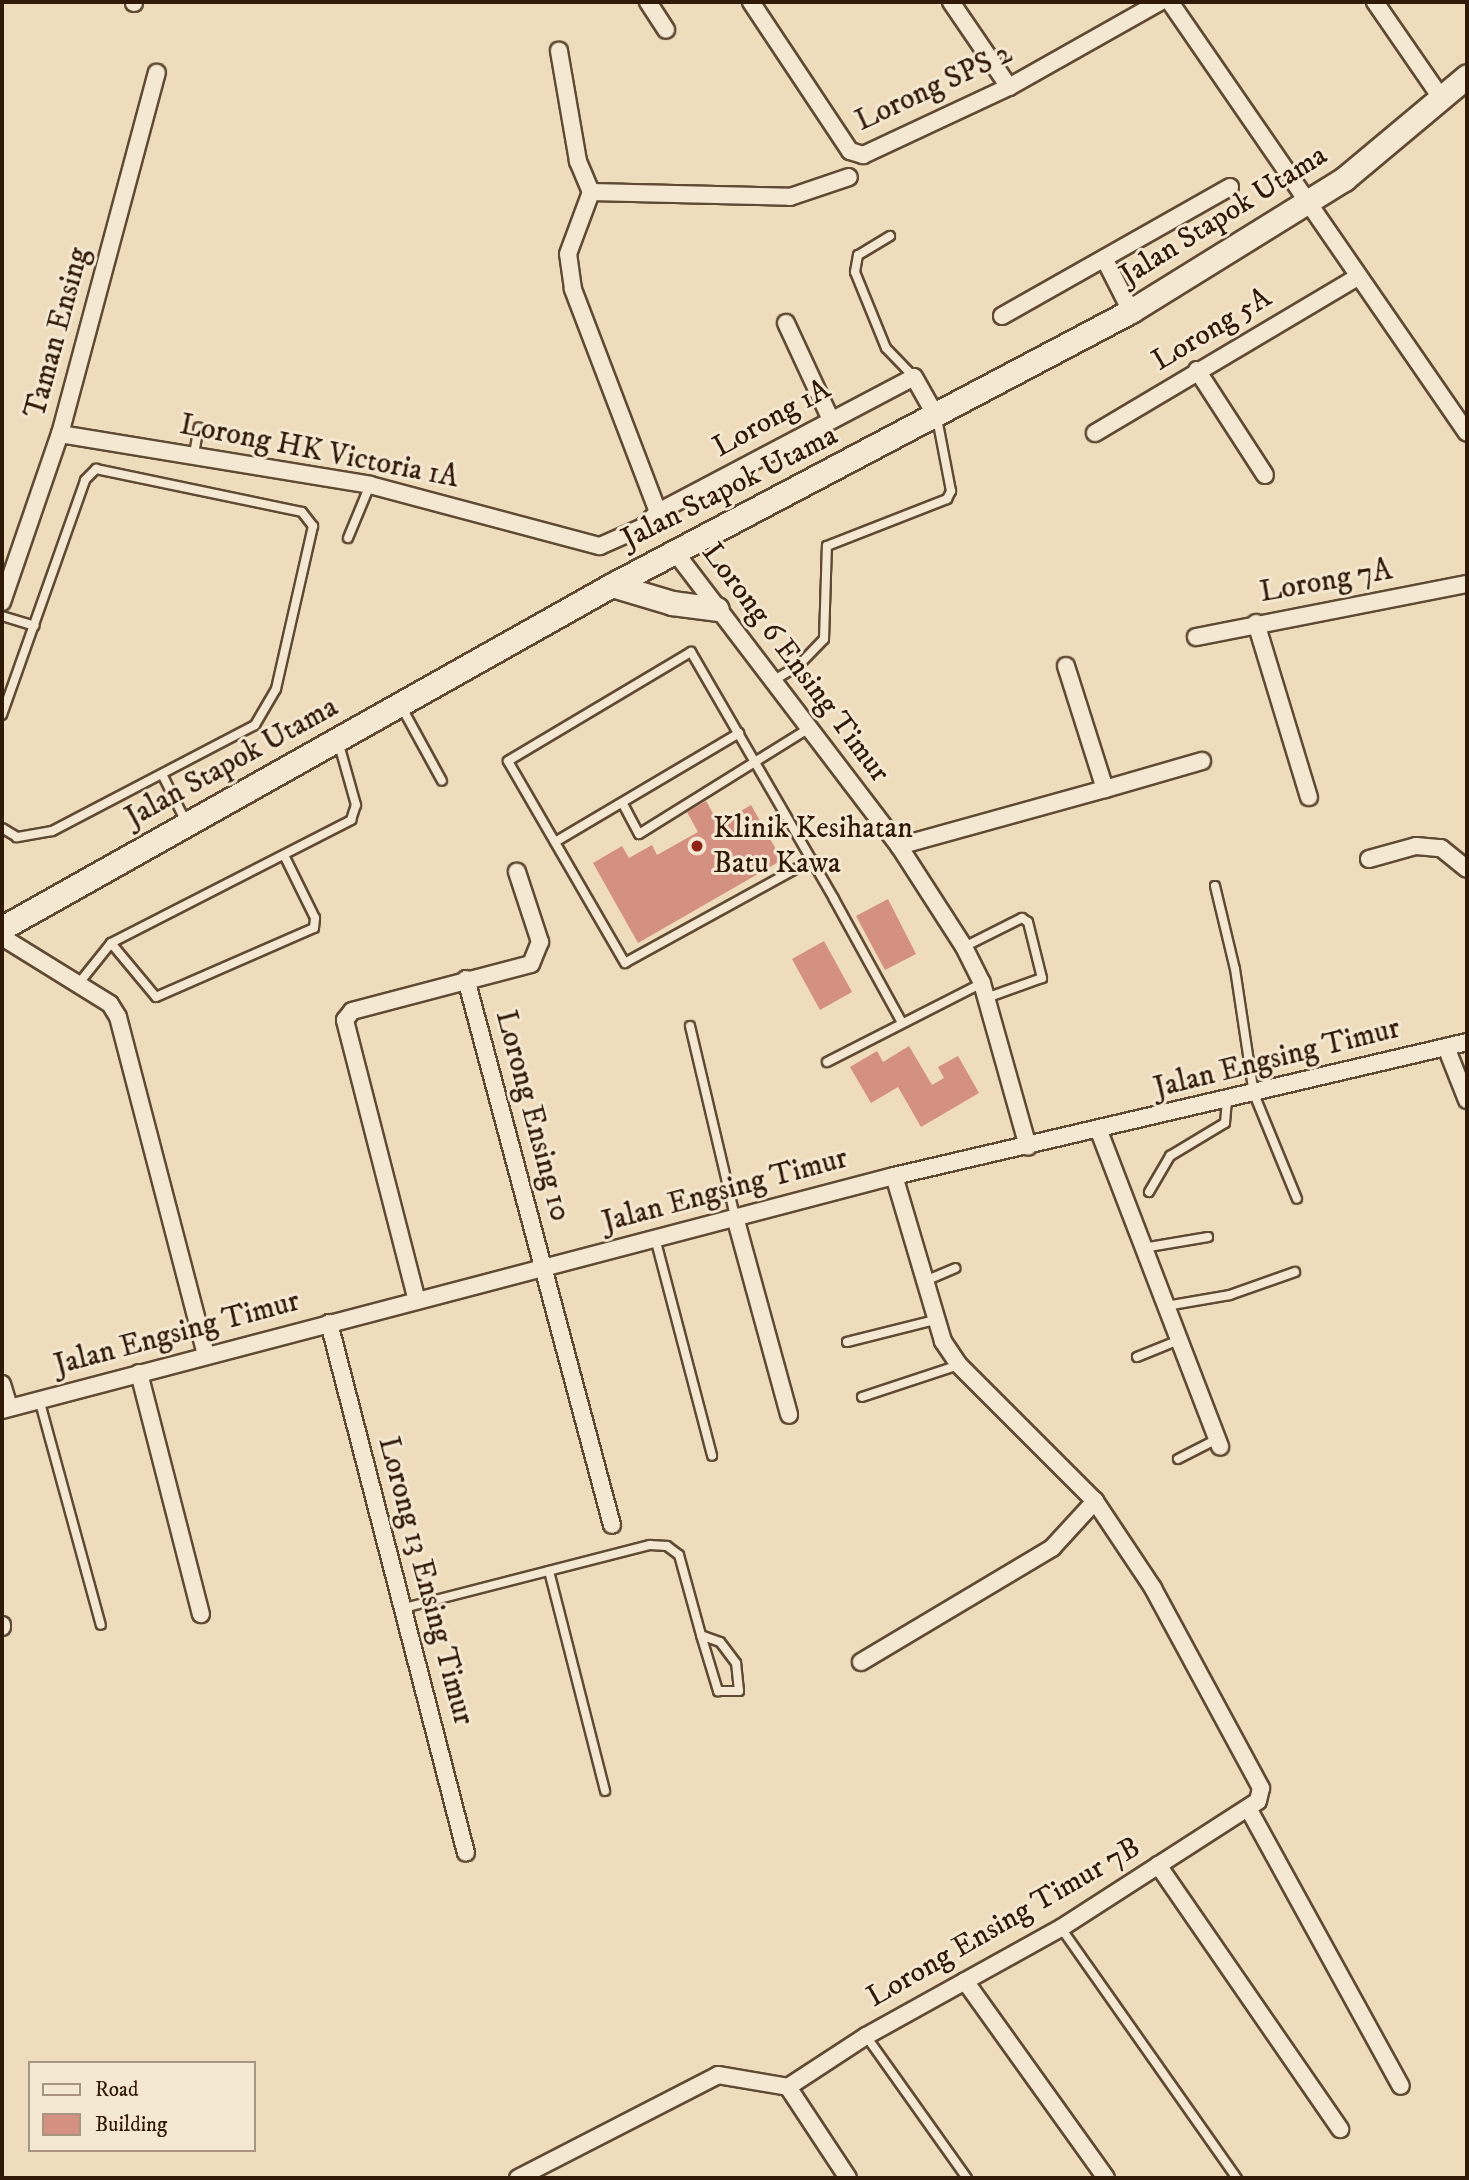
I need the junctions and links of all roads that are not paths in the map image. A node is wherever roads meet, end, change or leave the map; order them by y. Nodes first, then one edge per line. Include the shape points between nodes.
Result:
1 (648, 2) edge
2 (751, 2) edge
3 (951, 2) edge
4 (1160, 2) edge
5 (1170, 2) edge
6 (1375, 2) edge
7 (666, 30) dead end
8 (559, 51) dead end
9 (157, 74) dead end
10 (1467, 76) edge
11 (1009, 87) junction
12 (1442, 99) junction
13 (849, 177) dead end
14 (1230, 187) dead end
15 (591, 192) junction
16 (1311, 201) junction
17 (890, 236) dead end
18 (1106, 262) junction
19 (1358, 276) junction
20 (1131, 311) junction
21 (1002, 316) dead end
22 (786, 323) dead end
23 (1197, 370) junction
24 (914, 377) junction
25 (936, 416) junction
26 (830, 418) junction
27 (199, 427) dead end
28 (1095, 433) dead end
29 (1467, 433) edge
30 (60, 434) junction
31 (194, 454) junction
32 (1265, 475) dead end
33 (370, 485) junction
34 (658, 512) junction
35 (643, 527) joint
36 (348, 538) dead end
37 (675, 552) junction
38 (1467, 584) edge
39 (612, 585) junction
40 (2, 602) edge
41 (717, 609) junction
42 (2, 616) edge
43 (1256, 623) junction
44 (34, 626) junction
45 (1196, 637) dead end
46 (1066, 666) dead end
47 (771, 681) junction
48 (400, 703) junction
49 (2, 715) edge
50 (808, 727) junction
51 (738, 733) junction
52 (338, 741) junction
53 (754, 759) junction
54 (1202, 761) dead end
55 (162, 774) junction
56 (442, 780) dead end
57 (1105, 789) junction
58 (1309, 797) dead end
59 (623, 804) junction
60 (188, 825) junction
61 (2, 828) edge
62 (555, 842) junction
63 (900, 846) junction
64 (284, 855) junction
65 (1369, 859) dead end
66 (812, 860) junction
67 (1467, 870) edge
68 (517, 872) dead end
69 (1215, 886) dead end
70 (2, 928) edge
71 (2, 937) edge
72 (111, 943) junction
73 (964, 947) junction
74 (466, 979) junction
75 (79, 983) junction
76 (984, 990) junction
77 (901, 1021) junction
78 (690, 1026) dead end
79 (1467, 1042) edge
80 (1446, 1047) junction
81 (827, 1062) dead end
82 (1254, 1094) junction
83 (1227, 1100) junction
84 (1467, 1100) edge
85 (1099, 1131) junction
86 (1028, 1147) junction
87 (894, 1176) junction
88 (1149, 1192) dead end
89 (1297, 1199) dead end
90 (735, 1217) junction
91 (1208, 1237) dead end
92 (654, 1238) junction
93 (1143, 1248) junction
94 (544, 1267) junction
95 (955, 1268) dead end
96 (1295, 1272) dead end
97 (925, 1282) junction
98 (417, 1300) junction
99 (1166, 1306) junction
100 (935, 1320) junction
101 (329, 1324) junction
102 (1179, 1340) junction
103 (847, 1342) dead end
104 (206, 1355) junction
105 (1137, 1356) dead end
106 (959, 1365) junction
107 (139, 1373) junction
108 (2, 1384) edge
109 (862, 1397) dead end
110 (40, 1399) junction
111 (6, 1408) edge
112 (789, 1415) dead end
113 (1218, 1443) joint
114 (712, 1456) dead end
115 (1178, 1459) dead end
116 (1095, 1501) junction
117 (612, 1525) dead end
118 (549, 1571) junction
119 (404, 1608) junction
120 (201, 1614) dead end
121 (101, 1625) dead end
122 (701, 1635) junction
123 (861, 1662) dead end
124 (605, 1791) dead end
125 (1248, 1808) junction
126 (466, 1853) dead end
127 (1158, 1865) junction
128 (1061, 1928) junction
129 (965, 1980) junction
130 (866, 2036) junction
131 (1401, 2086) dead end
132 (788, 2087) junction
133 (1340, 2129) dead end
134 (518, 2178) edge
135 (848, 2178) edge
136 (967, 2178) edge
137 (1106, 2178) edge
138 (1237, 2178) edge

1 - 7 street
2 - 11 street, Lorong SPS 2 via 856,154 879,150
3 - 11 street
4 - 11 street, Lorong SPS 2
5 - 16 street
6 - 12 street
8 - 15 street via 578,161
9 - 30 street, Taman Ensing
10 - 12 main road, Jalan Stapok Utama
12 - 16 main road, Jalan Stapok Utama
13 - 15 street via 790,197
14 - 18 street
15 - 34 street via 568,254 573,289
16 - 19 street
16 - 20 main road, Jalan Stapok Utama
17 - 24 lane via 858,255 855,272 886,348
18 - 20 street
18 - 21 street
19 - 23 street, Lorong 5A
19 - 29 street
20 - 25 main road, Jalan Stapok Utama
22 - 26 street
23 - 28 street, Lorong 5A
23 - 32 street
24 - 25 street
24 - 26 street, Lorong 1A
25 - 37 main road, Jalan Stapok Utama
25 - 47 lane via 951,491 947,499 827,546 824,639 798,666
26 - 34 street, Lorong 1A
27 - 31 lane
30 - 31 street, Lorong HK Victoria 1A
30 - 40 street, Taman Ensing
31 - 33 street, Lorong HK Victoria 1A
33 - 35 street, Lorong HK Victoria 1A via 600,546
33 - 36 lane
34 - 35 street, Lorong 1A
37 - 39 main road, Jalan Stapok Utama
37 - 41 street, Lorong 6 Ensing Timur
38 - 43 street, Lorong 7A
39 - 41 main road via 672,603
39 - 48 main road, Jalan Stapok Utama
41 - 47 street, Lorong 6 Ensing Timur
42 - 44 lane
43 - 45 street, Lorong 7A
43 - 58 street
44 - 49 lane
44 - 55 lane via 85,480 96,470 302,512 313,526 268,710 255,725
46 - 57 street
47 - 50 street, Lorong 6 Ensing Timur
48 - 52 main road, Jalan Stapok Utama
48 - 56 lane
50 - 53 lane
50 - 63 street, Lorong 6 Ensing Timur
51 - 53 lane
51 - 59 lane
51 - 62 lane via 691,652 508,761
52 - 60 main road, Jalan Stapok Utama
52 - 64 lane via 355,816
53 - 59 lane via 639,834
53 - 66 lane
54 - 57 street
55 - 60 lane
55 - 61 lane via 52,831 17,836
57 - 63 street
59 - 62 lane
60 - 70 main road, Jalan Stapok Utama
62 - 66 lane via 625,963
63 - 73 street, Lorong 6 Ensing Timur
64 - 72 lane
64 - 72 lane via 315,918 314,928 156,997
65 - 67 street via 1416,846 1441,848
66 - 77 lane
68 - 74 street via 539,953 531,964
69 - 82 lane via 1235,969
71 - 75 street
72 - 75 lane
73 - 76 street, Lorong 6 Ensing Timur
73 - 76 lane via 1022,918 1028,922 1041,978
74 - 94 street, Lorong Ensing 10
74 - 98 street via 352,1011 345,1020
75 - 104 street via 110,1004 125,1036
76 - 77 lane
76 - 86 street, Lorong 6 Ensing Timur
77 - 81 lane
78 - 90 lane
79 - 80 street, Jalan Engsing Timur
80 - 82 street, Jalan Engsing Timur
80 - 84 street
82 - 83 street, Jalan Engsing Timur
82 - 89 lane
83 - 85 street, Jalan Engsing Timur
83 - 88 lane via 1225,1123 1170,1157
85 - 86 street, Jalan Engsing Timur
85 - 93 street
86 - 87 street, Jalan Engsing Timur
87 - 90 street, Jalan Engsing Timur
87 - 97 street
90 - 92 street, Jalan Engsing Timur
90 - 112 street
91 - 93 lane
92 - 94 street, Jalan Engsing Timur
92 - 114 lane
93 - 99 street
94 - 98 street, Jalan Engsing Timur
94 - 117 street, Lorong Ensing 10
95 - 97 lane
96 - 99 lane via 1241,1292
97 - 100 street
98 - 101 street, Jalan Engsing Timur
99 - 102 street
100 - 103 lane
100 - 106 street
101 - 104 street, Jalan Engsing Timur
101 - 119 street, Lorong 13 Ensing Timur
102 - 105 lane
102 - 113 street
104 - 107 street, Jalan Engsing Timur
106 - 109 lane
106 - 116 street
107 - 110 street, Jalan Engsing Timur
107 - 120 street
108 - 111 street
110 - 111 street, Jalan Engsing Timur
110 - 121 lane
113 - 115 lane
116 - 123 street via 1052,1548
116 - 125 street via 1153,1588 1261,1788 1258,1801
118 - 119 lane
118 - 122 lane via 650,1545 667,1546 679,1555
118 - 124 lane
119 - 126 street, Lorong 13 Ensing Timur
122 - 122 lane via 718,1691 739,1691 736,1663 720,1642
125 - 127 street, Lorong Ensing Timur 7B
125 - 131 street
127 - 128 street, Lorong Ensing Timur 7B
127 - 133 street
128 - 129 street, Lorong Ensing Timur 7B
128 - 138 lane
129 - 130 street, Lorong Ensing Timur 7B
129 - 137 street
130 - 132 street, Lorong Ensing Timur 7B
130 - 136 lane
132 - 134 street via 718,2075
132 - 135 street

